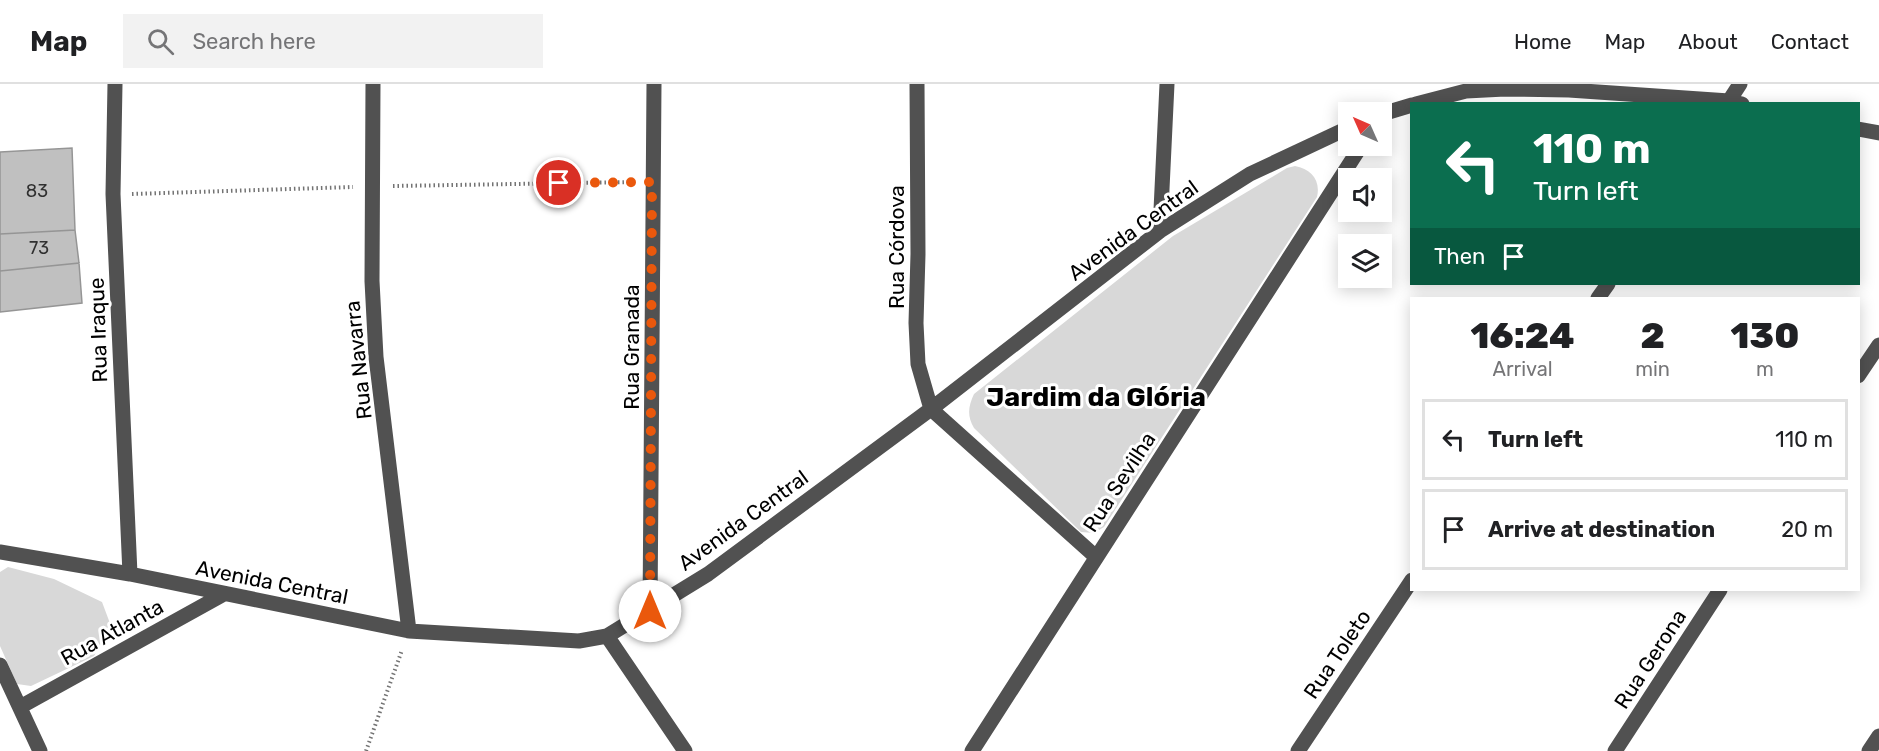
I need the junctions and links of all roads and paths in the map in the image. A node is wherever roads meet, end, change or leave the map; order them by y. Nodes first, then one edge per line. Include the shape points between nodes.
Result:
1 (115, 84) edge
2 (373, 84) edge
3 (654, 84) edge
4 (917, 84) edge
5 (1167, 84) edge
6 (1740, 84) edge
7 (1568, 87) edge
8 (1424, 102) edge
9 (1723, 102) edge
10 (1733, 102) edge
11 (1410, 106) edge
12 (1392, 111) edge
13 (1860, 129) edge
14 (1338, 133) edge
15 (1879, 133) edge
16 (1355, 156) edge
17 (652, 182) junction
18 (373, 186) junction
19 (113, 194) junction
20 (1160, 231) junction
21 (1879, 345) edge
22 (1860, 373) edge
23 (931, 409) junction
24 (0, 552) edge
25 (1096, 557) junction
26 (130, 574) junction
27 (1410, 583) edge
28 (1719, 591) edge
29 (224, 594) junction
30 (650, 611) junction
31 (408, 631) junction
32 (607, 636) junction
33 (0, 665) edge
34 (20, 707) junction
35 (1879, 736) edge
36 (40, 751) edge
37 (366, 751) edge
38 (685, 751) edge
39 (972, 751) edge
40 (1298, 751) edge
41 (1615, 751) edge
42 (1869, 751) edge

1 - 19 street, Rua Iraque
2 - 18 street, Rua Navarra
3 - 17 street, Rua Granada
4 - 23 street, Rua Córdova via 916,323 918,364
5 - 20 street
6 - 10 street
7 - 8 street via 1466,91
7 - 9 street
11 - 12 street
13 - 15 street
14 - 20 street, Avenida Central via 1250,174
16 - 25 street, Rua Sevilha
17 - 18 path
17 - 30 street, Rua Granada
18 - 19 path
18 - 31 street, Rua Navarra via 376,357
19 - 26 street, Rua Iraque
20 - 23 street, Avenida Central
21 - 22 street
23 - 25 street
23 - 30 street, Avenida Central via 708,574
24 - 26 street, Avenida Central
25 - 39 street, Rua Sevilha
26 - 29 street, Avenida Central
27 - 40 street, Rua Toleto
28 - 41 street, Rua Gerona
29 - 31 street, Avenida Central
29 - 34 street, Rua Atlanta
30 - 32 street, Avenida Central
31 - 32 street, Avenida Central via 579,641
31 - 37 path
32 - 38 street
33 - 34 street
34 - 36 street
35 - 42 street

